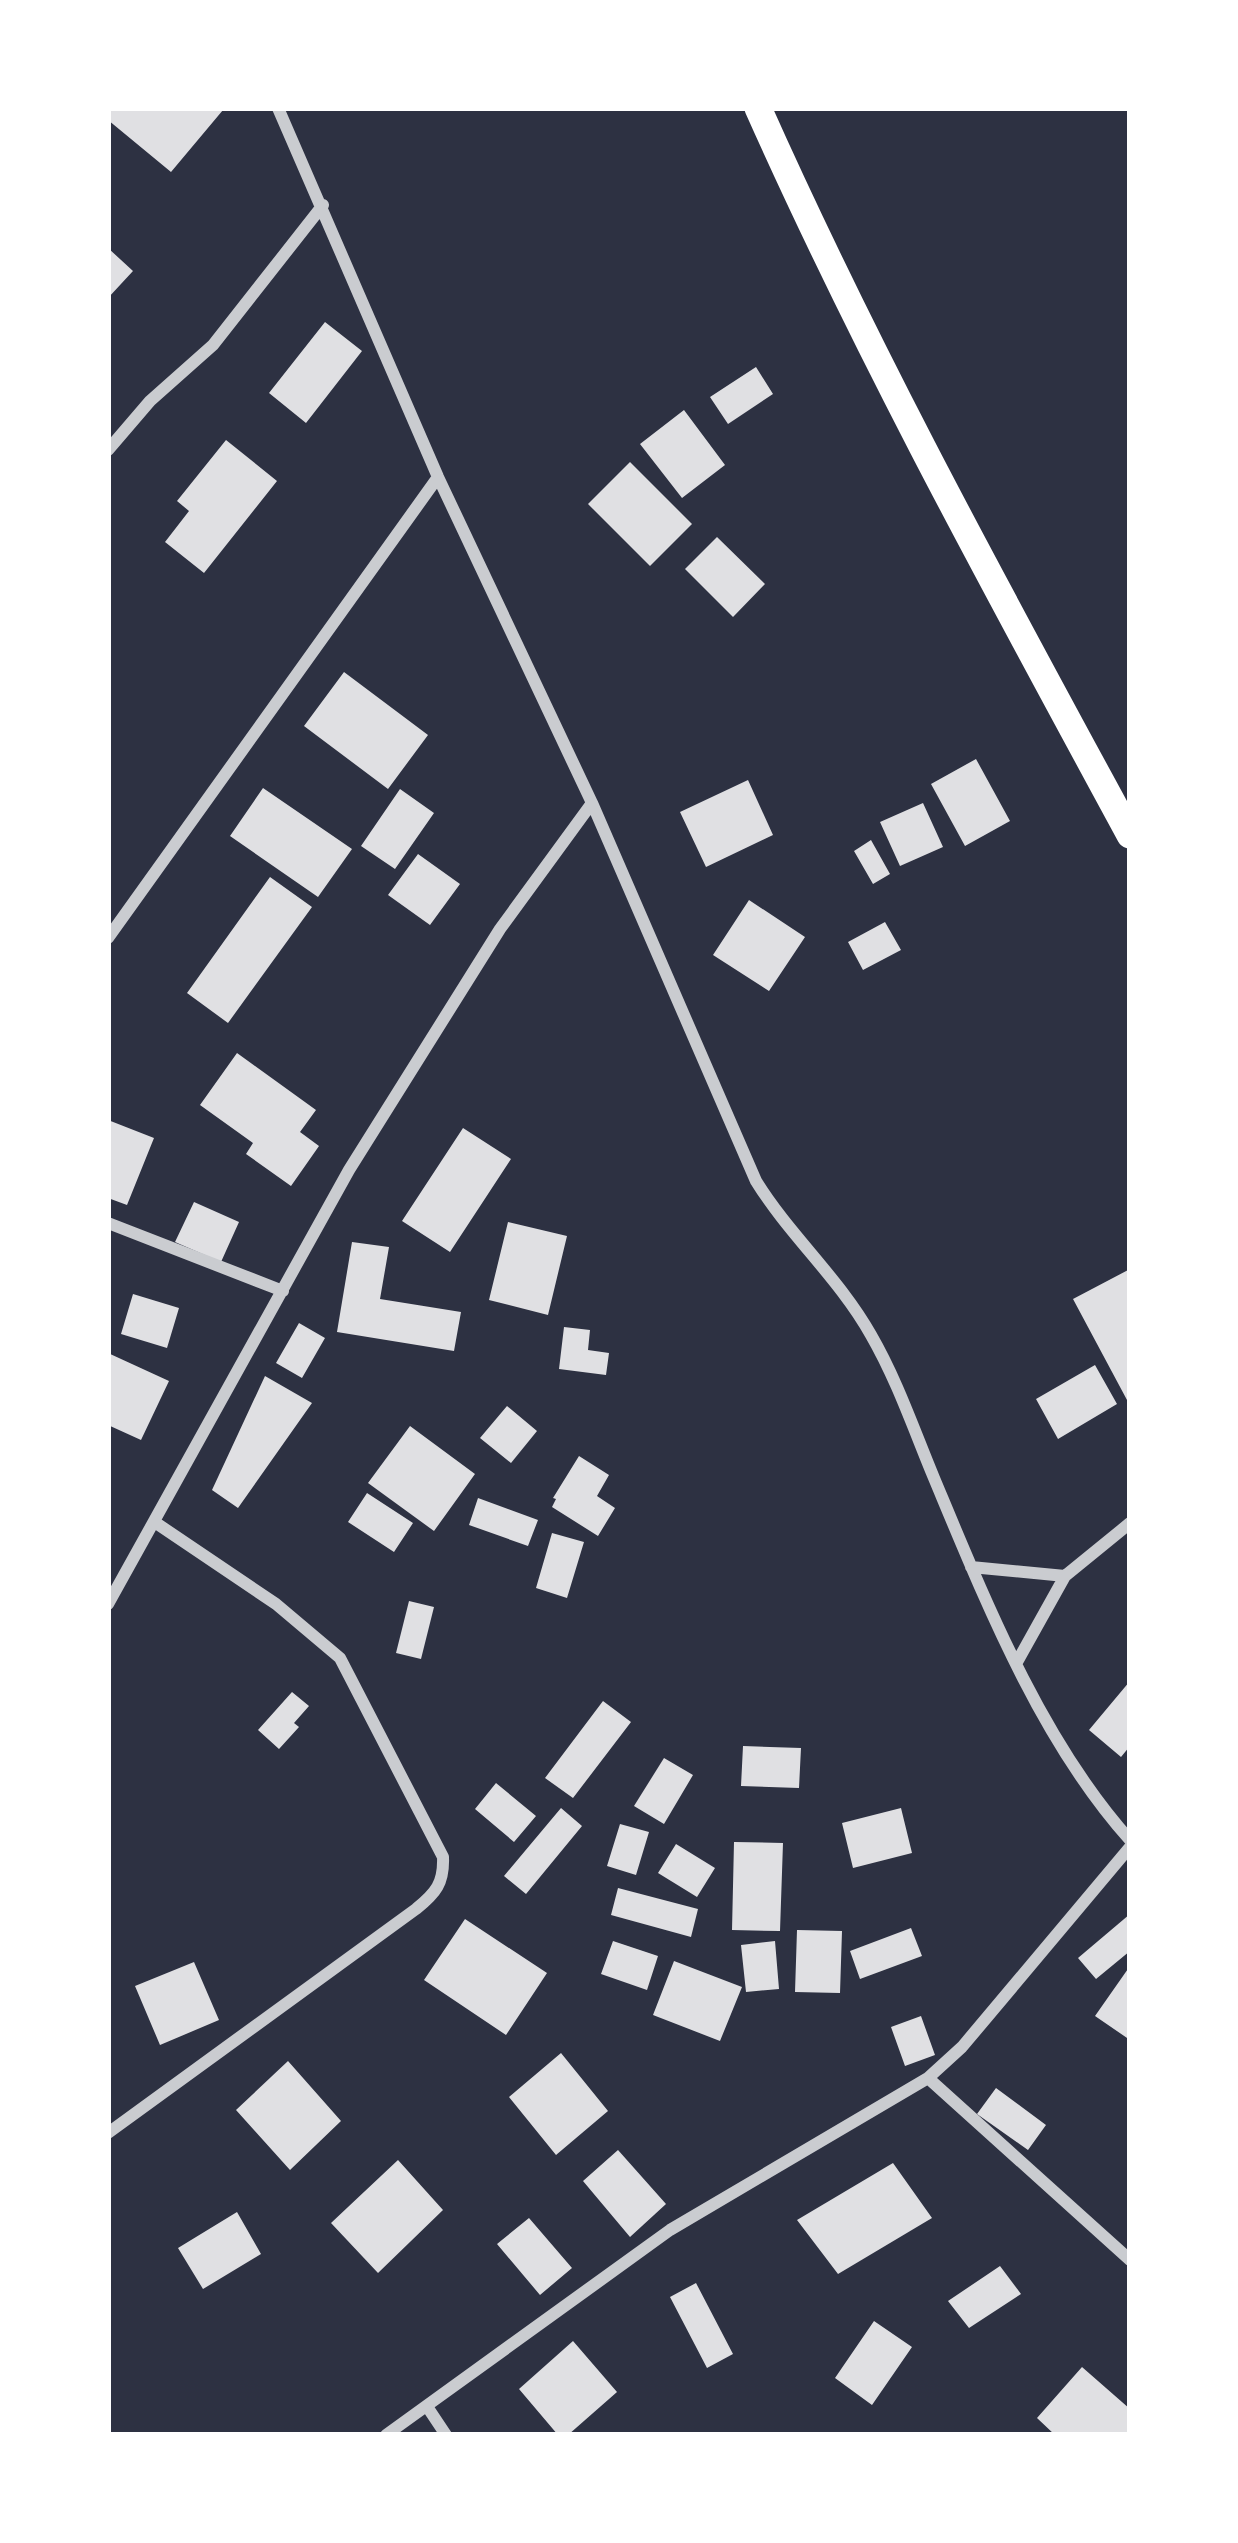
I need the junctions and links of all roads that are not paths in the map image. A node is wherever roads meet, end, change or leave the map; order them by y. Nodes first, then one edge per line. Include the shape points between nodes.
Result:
1 (278, 108) edge
2 (758, 108) edge
3 (322, 205) junction
4 (108, 450) edge
5 (438, 477) junction
6 (592, 803) junction
7 (1130, 835) edge
8 (108, 938) edge
9 (108, 1223) edge
10 (283, 1291) junction
11 (156, 1523) junction
12 (1130, 1523) edge
13 (971, 1567) junction
14 (1065, 1576) junction
15 (108, 1604) edge
16 (1017, 1661) junction
17 (1130, 1843) edge
18 (928, 2078) junction
19 (108, 2133) edge
20 (1130, 2260) edge
21 (428, 2408) junction
22 (386, 2435) edge
23 (446, 2435) edge

1 - 3 street
2 - 7 main road via 913,432
3 - 4 street via 213,345
3 - 5 street
5 - 6 street
5 - 8 street
6 - 10 street via 500,929
6 - 13 street via 756,1181 872,1335
9 - 10 street
10 - 11 street
11 - 15 street
11 - 19 street via 340,1658 443,1857 444,1877 416,1909
12 - 14 street
13 - 14 street
13 - 16 street
14 - 16 street
16 - 17 street via 1085,1787
17 - 18 street
18 - 20 street
18 - 21 street via 670,2230
21 - 22 street
21 - 23 street

